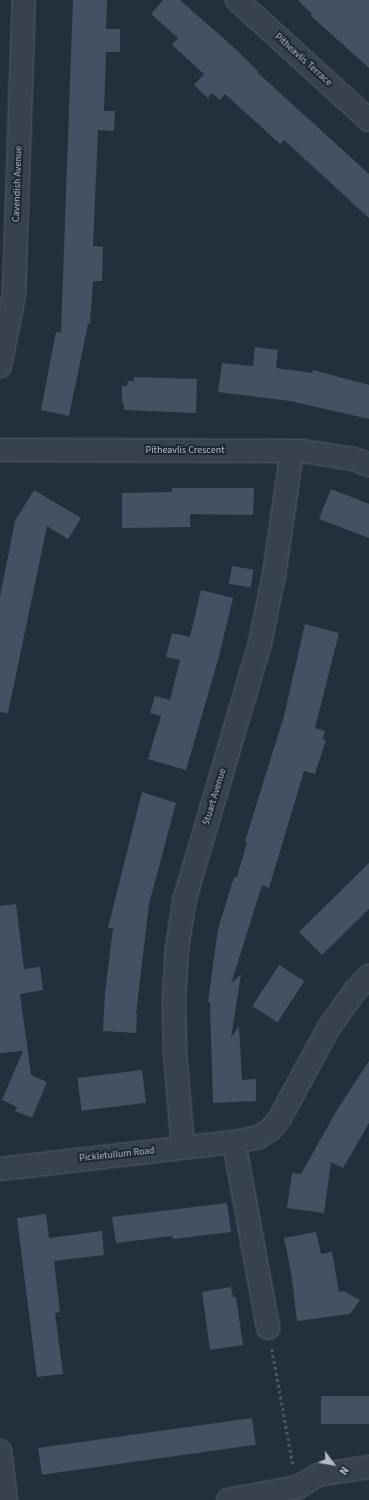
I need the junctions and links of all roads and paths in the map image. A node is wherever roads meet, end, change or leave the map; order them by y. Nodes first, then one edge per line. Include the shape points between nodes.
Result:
1 (24, 0) edge
2 (237, 0) edge
3 (369, 120) edge
4 (0, 366) edge
5 (0, 450) edge
6 (292, 451) junction
7 (369, 465) edge
8 (369, 976) edge
9 (234, 1142) junction
10 (183, 1148) junction
11 (0, 1169) edge
12 (268, 1328) joint
13 (0, 1451) edge
14 (369, 1467) edge
15 (299, 1494) edge
16 (6, 1500) edge
17 (228, 1500) edge

1 - 4 street, Cavendish Avenue via 14,295
2 - 3 street, Pitheavlis Terrace
5 - 6 street, Pitheavlis Crescent
6 - 7 street, Pitheavlis Crescent via 354,459
6 - 10 street, Stuart Avenue via 274,576 260,643 185,898 178,941 174,1000 175,1054
8 - 9 street, Pickletullum Road via 328,1029 280,1118 271,1129 259,1137
9 - 10 street, Pickletullum Road
9 - 12 street
10 - 11 street, Pickletullum Road
12 - 15 path
13 - 16 street
14 - 15 street via 318,1475
15 - 17 street

